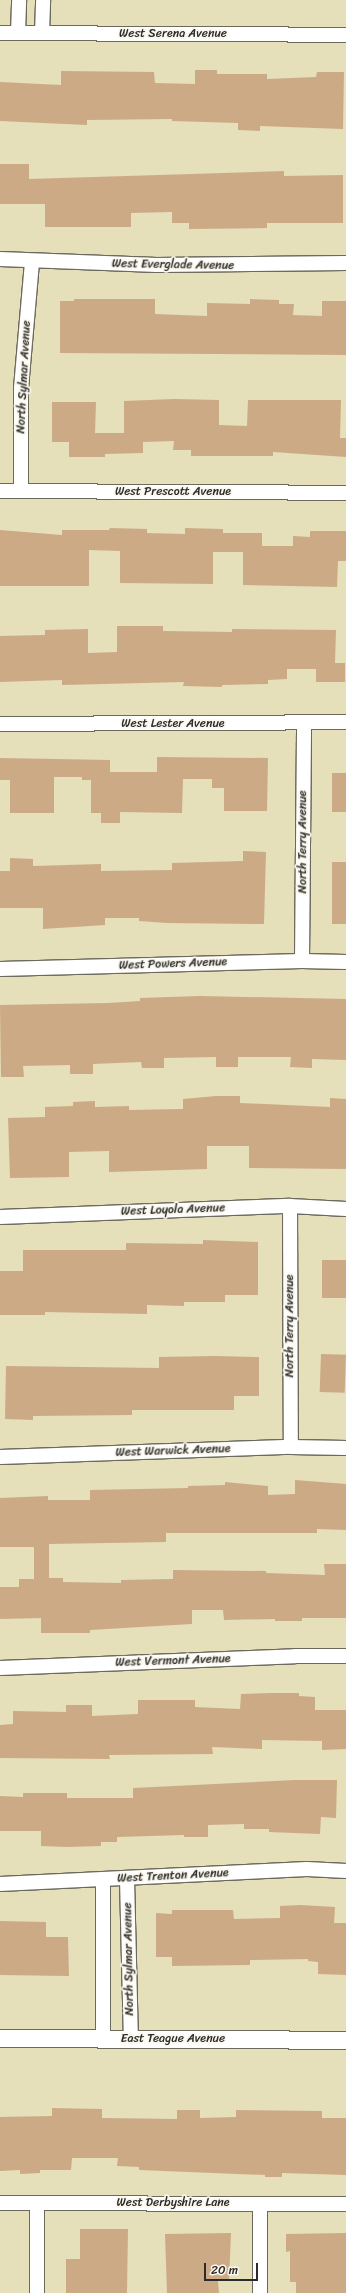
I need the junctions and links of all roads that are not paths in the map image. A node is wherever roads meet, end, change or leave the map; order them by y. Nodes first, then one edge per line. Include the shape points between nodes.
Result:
1 (18, 0) edge
2 (43, 0) edge
3 (0, 33) edge
4 (18, 33) junction
5 (42, 33) junction
6 (346, 35) edge
7 (0, 259) edge
8 (32, 263) junction
9 (346, 263) edge
10 (0, 491) edge
11 (21, 491) junction
12 (346, 493) edge
13 (346, 722) edge
14 (0, 724) edge
15 (304, 724) junction
16 (302, 961) junction
17 (346, 962) edge
18 (0, 969) edge
19 (290, 1206) junction
20 (346, 1209) edge
21 (0, 1217) edge
22 (291, 1447) junction
23 (346, 1448) edge
24 (0, 1457) edge
25 (346, 1656) edge
26 (0, 1668) edge
27 (346, 1871) edge
28 (127, 1879) junction
29 (103, 1880) junction
30 (0, 1884) edge
31 (0, 2038) edge
32 (103, 2038) junction
33 (130, 2038) junction
34 (346, 2040) edge
35 (0, 2203) edge
36 (37, 2203) junction
37 (260, 2204) junction
38 (346, 2204) edge
39 (37, 2293) edge
40 (260, 2293) edge

1 - 4 street
2 - 5 street
3 - 4 street, West Serena Avenue
4 - 5 street, West Serena Avenue
5 - 6 street, West Serena Avenue
7 - 8 street, West Everglade Avenue
8 - 9 street, West Everglade Avenue via 252,266
8 - 11 street, North Sylmar Avenue via 21,388
10 - 11 street, West Prescott Avenue
11 - 12 street, West Prescott Avenue
13 - 15 street, West Lester Avenue
14 - 15 street, West Lester Avenue
15 - 16 street, North Terry Avenue
16 - 17 street, West Powers Avenue
16 - 18 street, West Powers Avenue
19 - 20 street, West Loyola Avenue
19 - 21 street, West Loyola Avenue
19 - 22 street, North Terry Avenue
22 - 23 street, West Warwick Avenue
22 - 24 street, West Warwick Avenue
25 - 26 street, West Vermont Avenue
27 - 28 street, West Trenton Avenue via 307,1869
28 - 29 street, West Trenton Avenue
28 - 33 street, North Sylmar Avenue
29 - 30 street, West Trenton Avenue
29 - 32 street, North Sylmar Avenue
31 - 32 street, East Teague Avenue
32 - 33 street, East Teague Avenue
33 - 34 street, East Teague Avenue
35 - 36 street, West Derbyshire Lane
36 - 37 street, West Derbyshire Lane
36 - 39 street
37 - 38 street, West Derbyshire Lane
37 - 40 street

